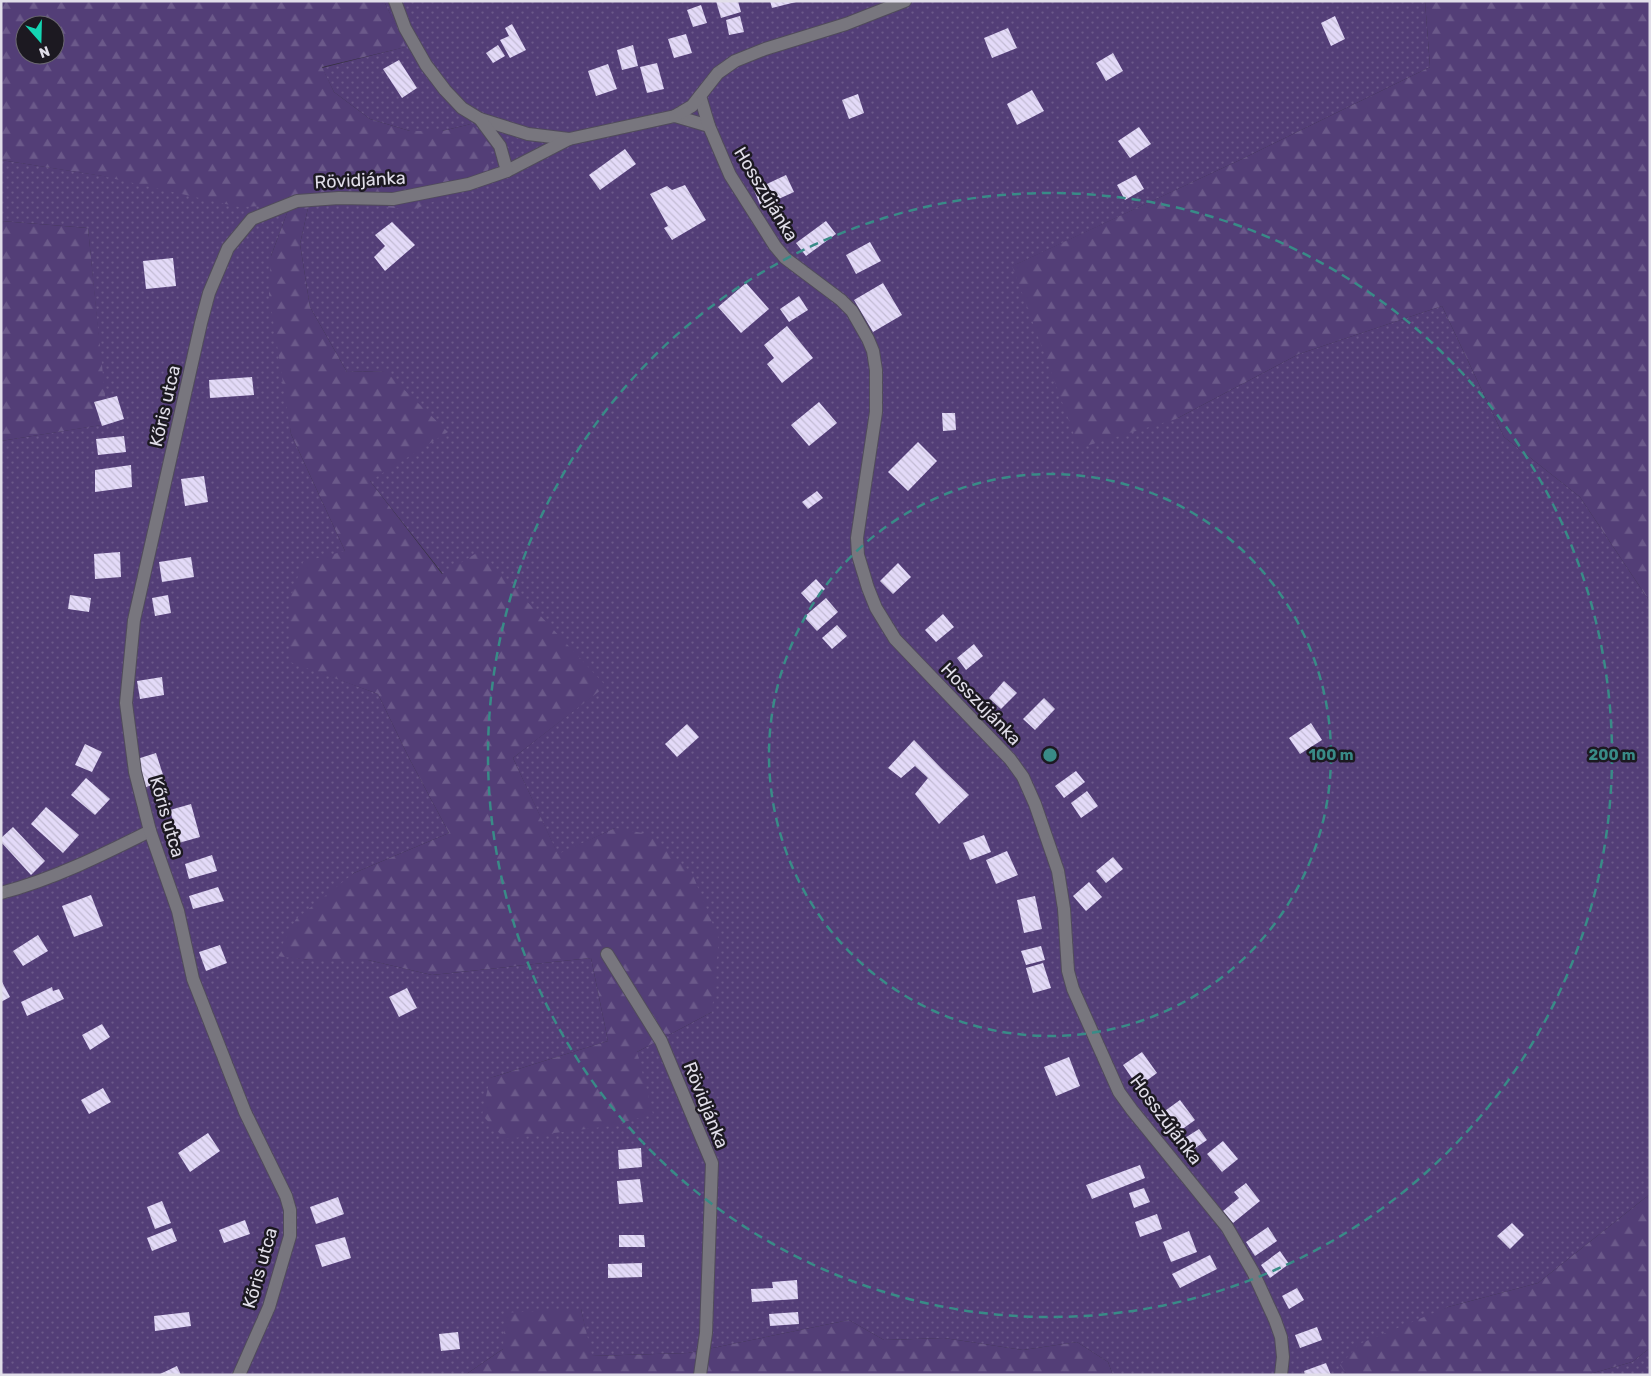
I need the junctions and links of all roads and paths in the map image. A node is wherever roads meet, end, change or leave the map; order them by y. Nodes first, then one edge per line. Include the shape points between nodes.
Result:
1 (395, 1) edge
2 (905, 1) edge
3 (700, 96) junction
4 (675, 116) junction
5 (480, 119) junction
6 (709, 126) junction
7 (569, 140) junction
8 (507, 171) junction
9 (228, 248) joint
10 (150, 831) junction
11 (1, 893) edge
12 (607, 954) dead end
13 (239, 1375) edge
14 (700, 1375) edge
15 (1281, 1375) edge

1 - 5 street via 405,28 426,66 462,108
2 - 3 street via 735,61 718,73
3 - 4 street via 692,106
3 - 6 street, Hosszújánka
4 - 6 street
4 - 7 street
5 - 7 street via 528,134
5 - 8 street via 500,146
6 - 15 street, Hosszújánka via 730,175 775,246 785,258 852,311 868,339 874,358 876,412 857,538 858,555 868,588 895,639 1010,759 1023,777 1058,871 1068,971 1079,1003 1119,1092 1227,1228 1253,1272 1281,1337
7 - 8 street, Rövidjánka
8 - 9 street, Rövidjánka via 469,184 393,198 297,201 252,219
9 - 10 street, Kőris utca via 209,293 134,620 126,703 135,772
10 - 11 street via 98,857
10 - 13 street, Kőris utca via 178,911 193,979 245,1112 290,1210 290,1236 281,1269 269,1307
12 - 14 street, Rövidjánka via 661,1041 712,1164 706,1334

